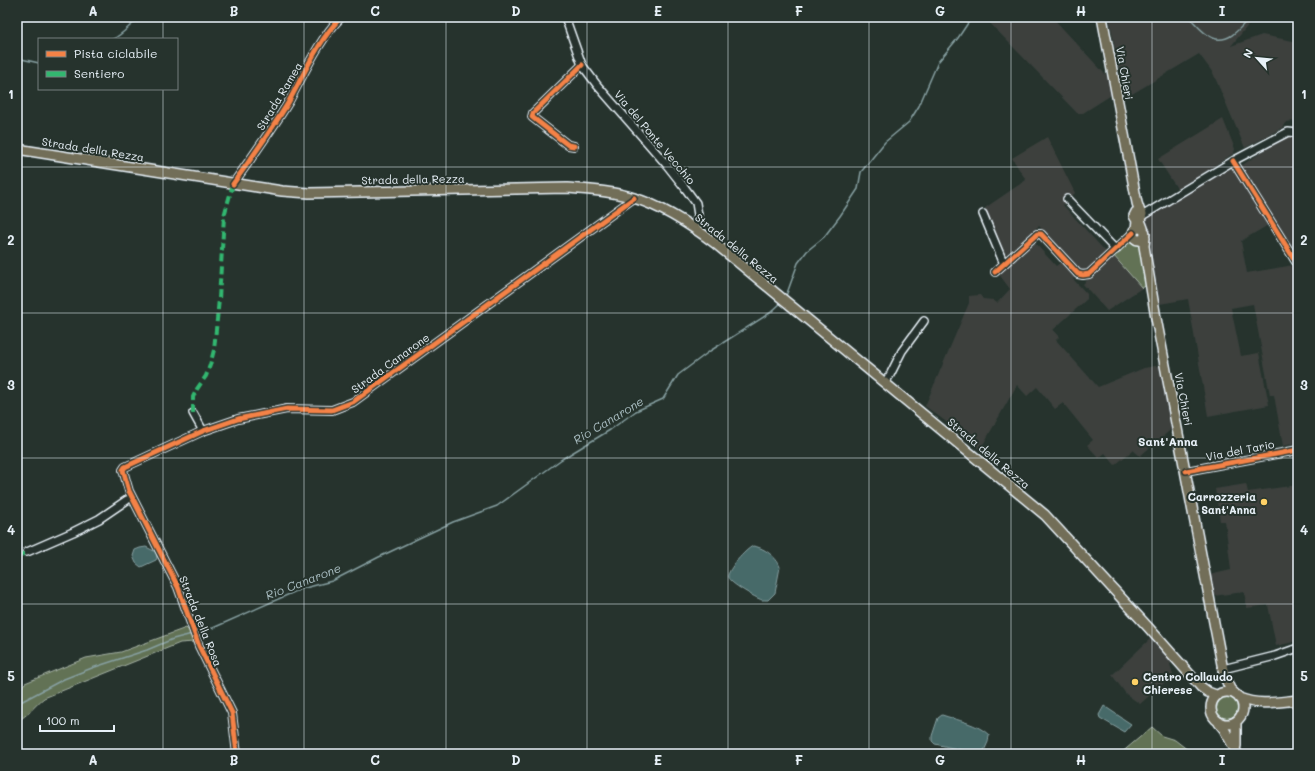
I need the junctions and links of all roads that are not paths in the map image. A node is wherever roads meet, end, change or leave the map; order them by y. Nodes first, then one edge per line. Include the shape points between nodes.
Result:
1 (341, 17) edge
2 (565, 17) edge
3 (1102, 17) edge
4 (582, 65) junction
5 (1298, 133) edge
6 (574, 146) dead end
7 (17, 149) edge
8 (1233, 161) junction
9 (233, 184) junction
10 (634, 198) junction
11 (1067, 199) dead end
12 (983, 214) dead end
13 (1141, 214) junction
14 (695, 228) junction
15 (1138, 236) junction
16 (1116, 250) junction
17 (1004, 264) junction
18 (1298, 265) edge
19 (995, 272) dead end
20 (924, 321) dead end
21 (885, 382) junction
22 (193, 412) dead end
23 (203, 431) junction
24 (1298, 450) edge
25 (1186, 471) junction
26 (130, 499) junction
27 (27, 552) dead end
28 (1298, 648) edge
29 (1224, 672) junction
30 (1201, 687) junction
31 (1218, 694) junction
32 (1237, 696) junction
33 (1298, 700) edge
34 (1262, 704) junction
35 (1210, 711) junction
36 (1239, 718) junction
37 (1219, 723) junction
38 (1237, 753) edge
39 (237, 754) edge

1 - 9 street, Strada Ramea via 316,54 272,130
2 - 4 street, Via del Ponte Vecchio
3 - 13 main road, Via Chieri
4 - 6 street via 532,116 568,145
4 - 14 street, Via del Ponte Vecchio via 696,203 698,215
5 - 8 street via 1288,132
7 - 9 main road, Strada della Rezza
8 - 13 street
8 - 18 street
9 - 10 main road, Strada della Rezza via 309,193 567,188 603,191
10 - 14 main road, Strada della Rezza
10 - 23 street, Strada Canarone via 353,402 332,410 287,409 238,419
11 - 16 street
12 - 17 street
13 - 15 main road, Via Chieri
14 - 21 main road, Strada della Rezza
15 - 16 street
15 - 25 main road, Via Chieri
16 - 17 street via 1089,274 1078,274 1041,234 1037,234
17 - 19 street
20 - 21 street via 902,351
21 - 30 main road, Strada della Rezza via 1045,515
22 - 23 street
23 - 26 street, Strada Canarone via 125,467 123,470
24 - 25 street, Via del Tario
25 - 29 main road, Via Chieri
26 - 27 street via 73,532
26 - 39 street, Strada della Rosa via 178,587 199,646 232,713
28 - 29 street
29 - 31 main road, Via Chieri via 1223,684
29 - 32 main road, Via Chieri via 1230,689
30 - 31 main road, Strada della Rezza
30 - 35 main road, Strada della Rezza
31 - 32 main road via 1230,692
31 - 35 main road via 1211,702
32 - 34 main road
32 - 36 main road via 1243,706
33 - 34 main road
34 - 36 main road
35 - 37 main road
36 - 37 main road via 1225,724
36 - 38 main road via 1235,738
37 - 38 main road

